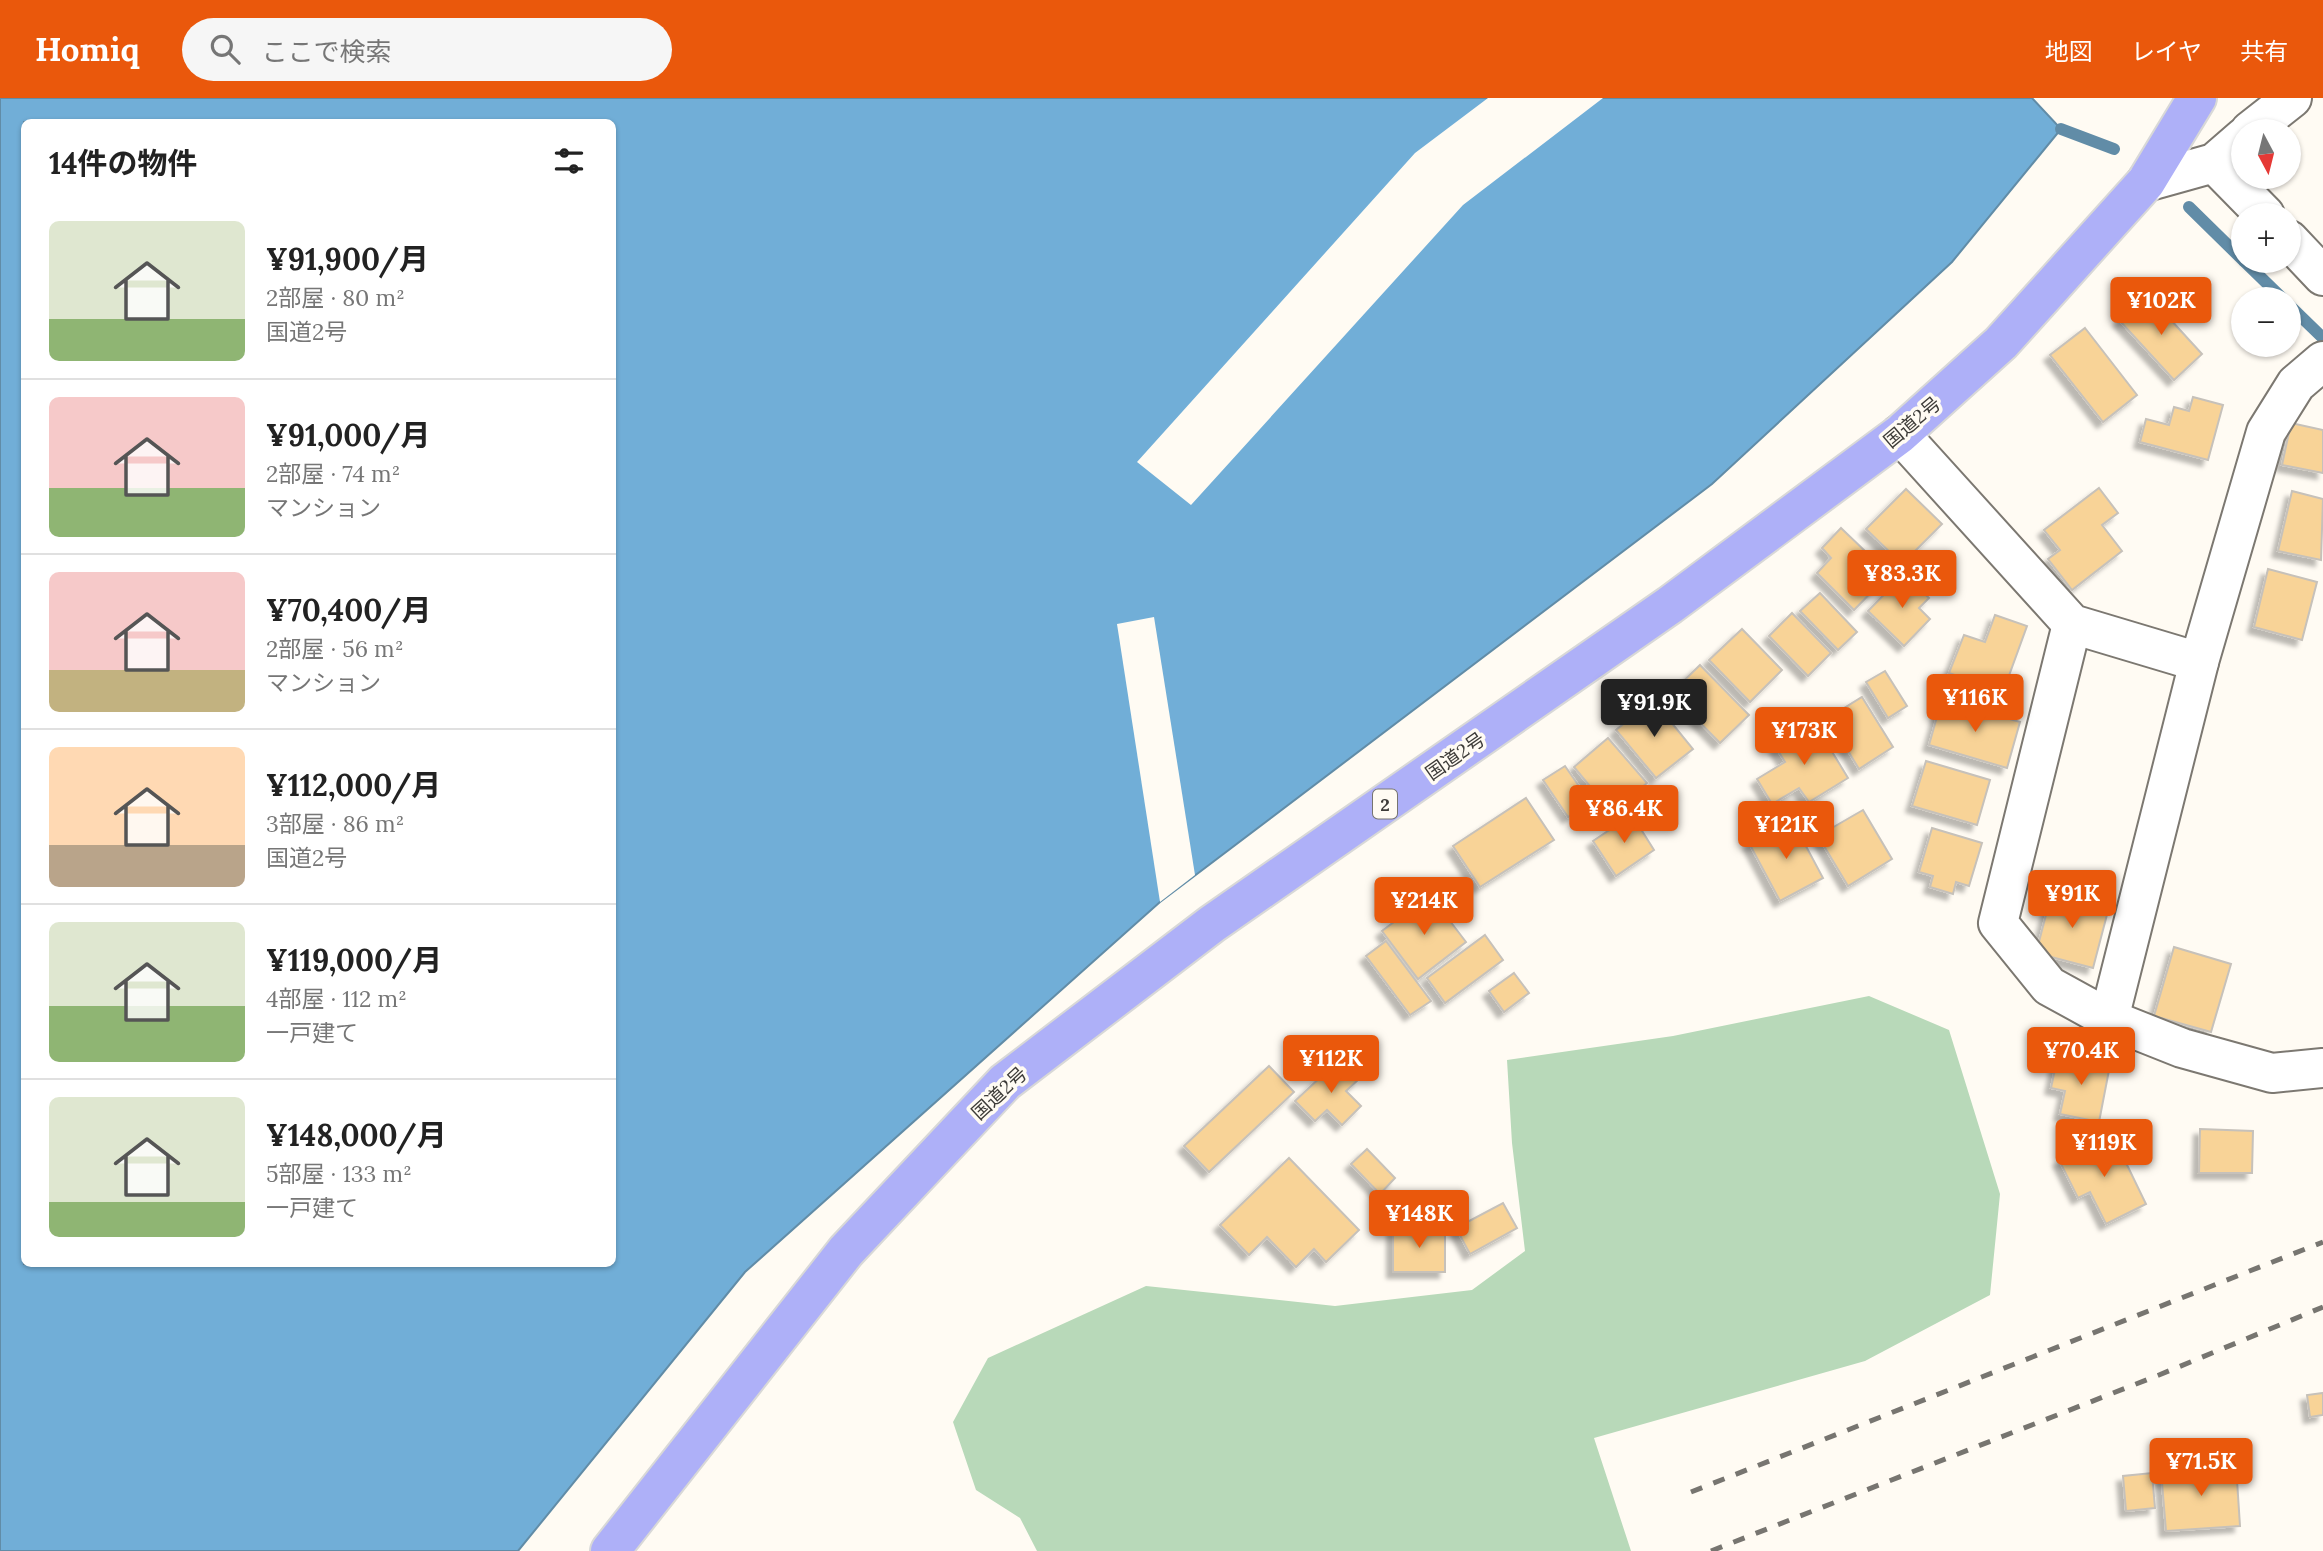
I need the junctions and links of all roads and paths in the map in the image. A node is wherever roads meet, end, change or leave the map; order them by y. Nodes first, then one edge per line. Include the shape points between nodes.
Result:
1 (2197, 98) edge
2 (2292, 98) edge
3 (2265, 119) edge
4 (2231, 148) edge
5 (2214, 163) junction
6 (2146, 182) junction
7 (2253, 203) edge
8 (2301, 253) edge
9 (2323, 276) edge
10 (2323, 361) edge
11 (1900, 434) junction
12 (2072, 624) junction
13 (2199, 662) junction
14 (2109, 1019) junction
15 (2323, 1068) edge
16 (610, 1551) edge

1 - 6 highway, 国道2号 / 2
2 - 3 street
4 - 5 street
5 - 6 street
5 - 7 street
6 - 11 highway, 国道2号 / 2 via 2001,343
8 - 9 street
10 - 13 street via 2296,384 2266,432
11 - 12 street
11 - 16 highway, 国道2号 / 2 via 1670,605 1212,924 1005,1082 846,1251
12 - 13 street
12 - 14 street via 1998,923 2049,986
13 - 14 street
14 - 15 street via 2182,1048 2272,1073

